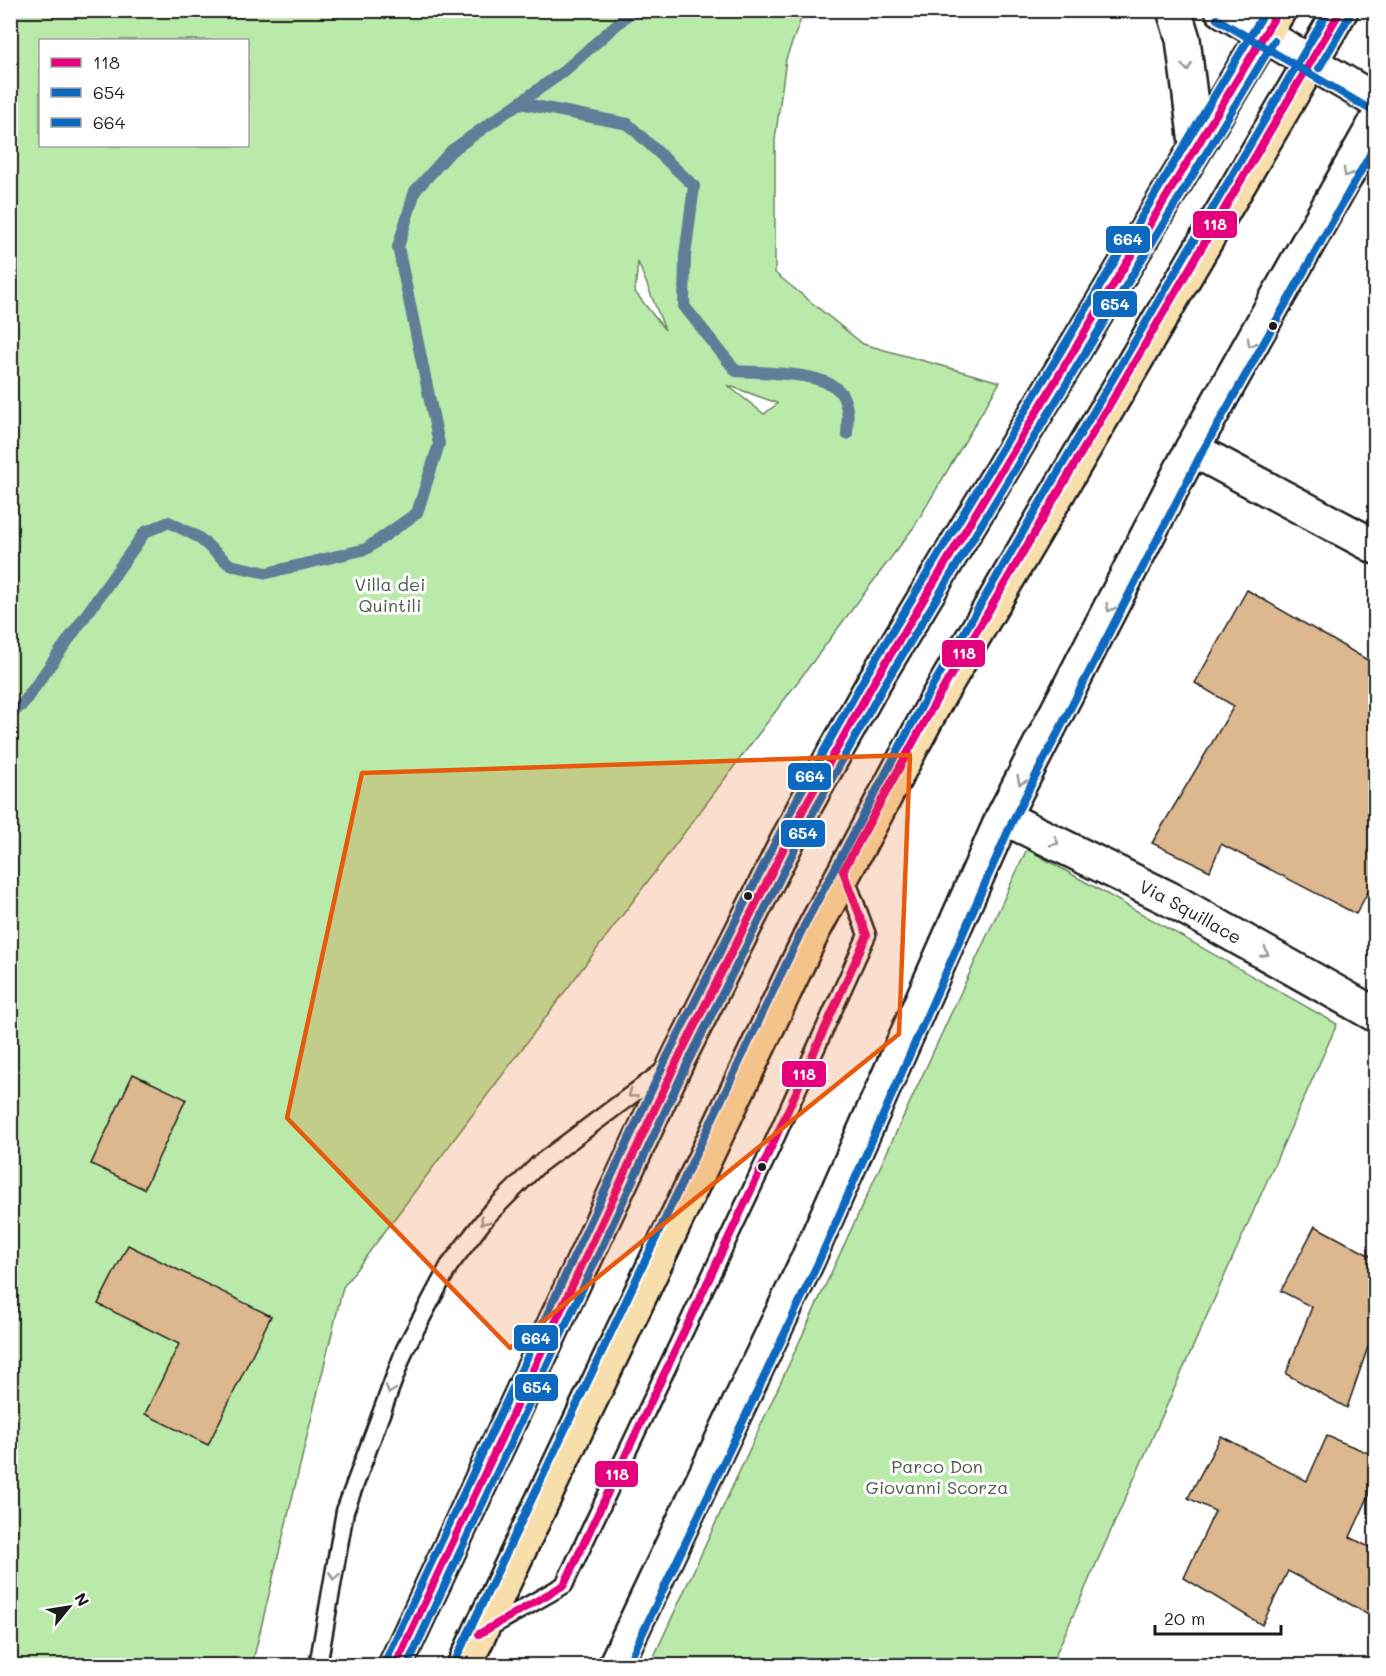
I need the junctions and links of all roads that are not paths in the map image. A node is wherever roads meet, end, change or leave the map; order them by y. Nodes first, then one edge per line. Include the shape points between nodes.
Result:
1 (1174, 10) edge
2 (1222, 10) edge
3 (1341, 10) edge
4 (1272, 23) edge
5 (1310, 63) junction
6 (1376, 101) edge
7 (1376, 122) edge
8 (1196, 144) junction
9 (1192, 449) junction
10 (1376, 547) edge
11 (1003, 816) junction
12 (843, 871) junction
13 (1376, 1015) edge
14 (678, 1059) junction
15 (479, 1634) junction
16 (318, 1665) edge
17 (395, 1665) edge
18 (464, 1665) edge
19 (615, 1665) edge

1 -> 8 street via 1183,39
2 - 4 street
3 - 5 main road
4 - 5 street
4 - 8 main road
5 - 6 street
5 - 12 main road via 937,699
7 -> 9 street
8 - 14 main road via 869,692 754,903
9 - 10 street
9 -> 11 street
11 -> 13 street, Via Squillace via 1168,898
11 - 19 street via 808,1259
12 - 15 main road
12 - 15 lane via 867,935 564,1585
14 -> 16 lane via 539,1164 488,1215 449,1266 405,1349 345,1511
14 - 17 main road
15 - 18 main road

